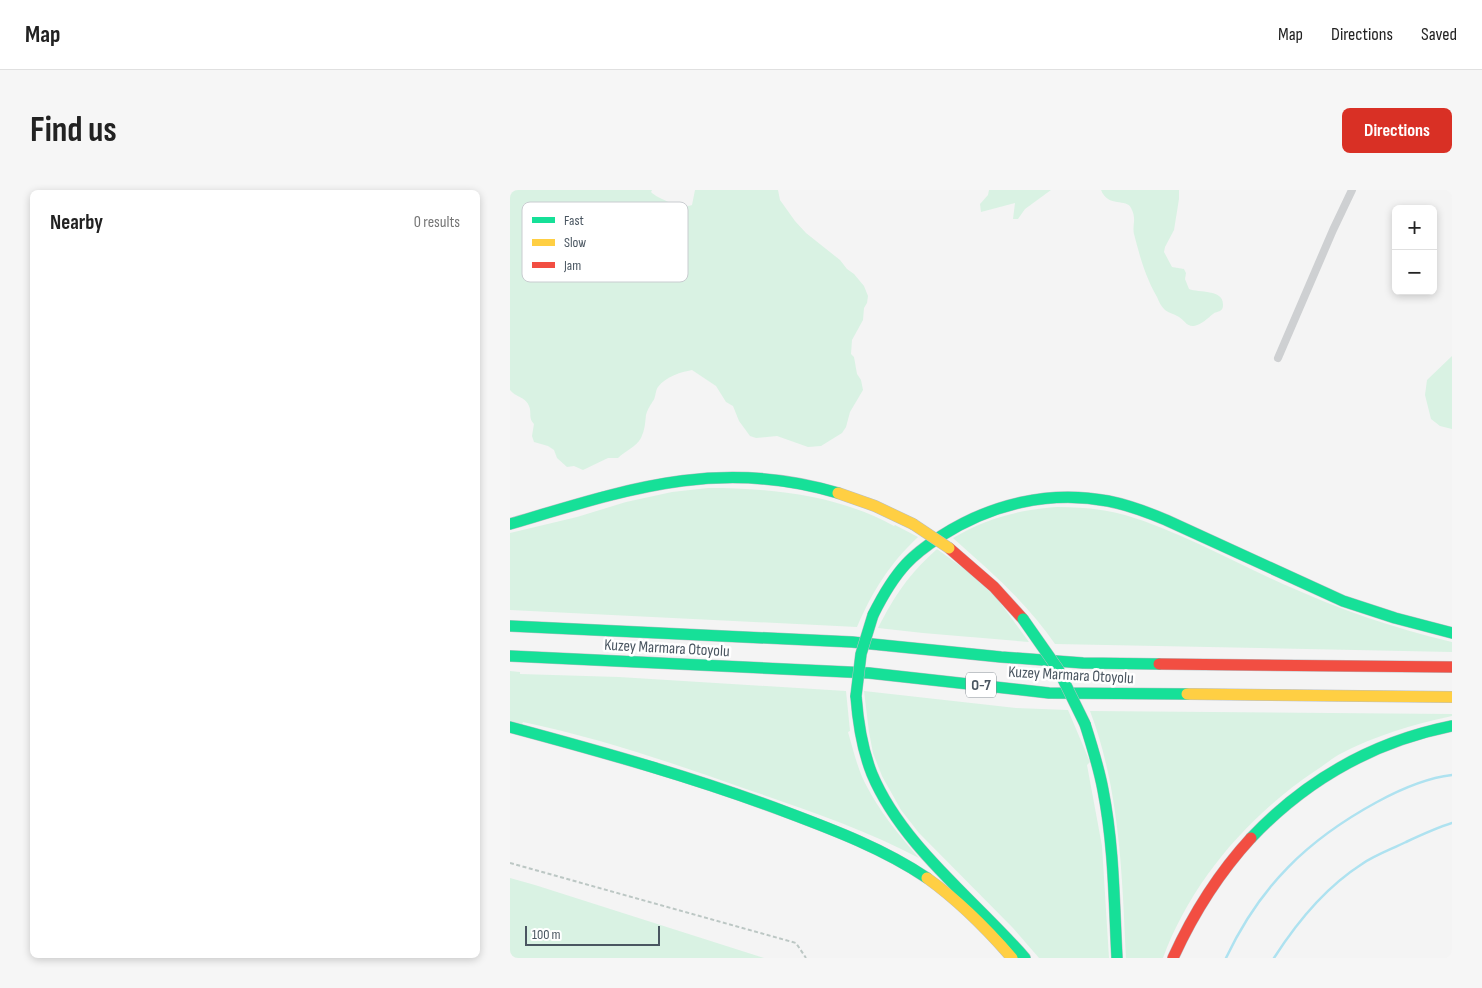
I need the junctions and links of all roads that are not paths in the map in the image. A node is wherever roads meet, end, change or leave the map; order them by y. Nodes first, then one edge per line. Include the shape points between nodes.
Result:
1 (1352, 190) edge
2 (1278, 358) dead end
3 (510, 524) edge
4 (510, 626) edge
5 (1452, 632) edge
6 (510, 656) edge
7 (1452, 667) edge
8 (1452, 697) edge
9 (1452, 726) edge
10 (510, 727) edge
11 (1012, 958) edge
12 (1025, 958) edge
13 (1117, 958) edge
14 (1173, 958) edge

1 - 2 street
3 - 13 highway, bridge via 634,488 701,478 735,477 816,486 875,506 913,524 949,548 990,582 1023,619 1058,669 1085,724 1106,804
4 - 7 highway, Kuzey Marmara Otoyolu / O-7 via 852,642 1083,663
5 - 12 highway, bridge via 1360,607 1150,514 1108,501 1079,497 1022,501 972,517 922,550 902,568 883,596 861,651 856,696 863,750 882,796 893,813 926,854
6 - 8 highway, Kuzey Marmara Otoyolu / O-7 via 870,673 1049,692
9 - 14 highway via 1412,735 1380,747 1340,766 1304,790 1258,830 1222,872 1203,900
10 - 11 highway via 688,778 860,841 942,888 974,916

